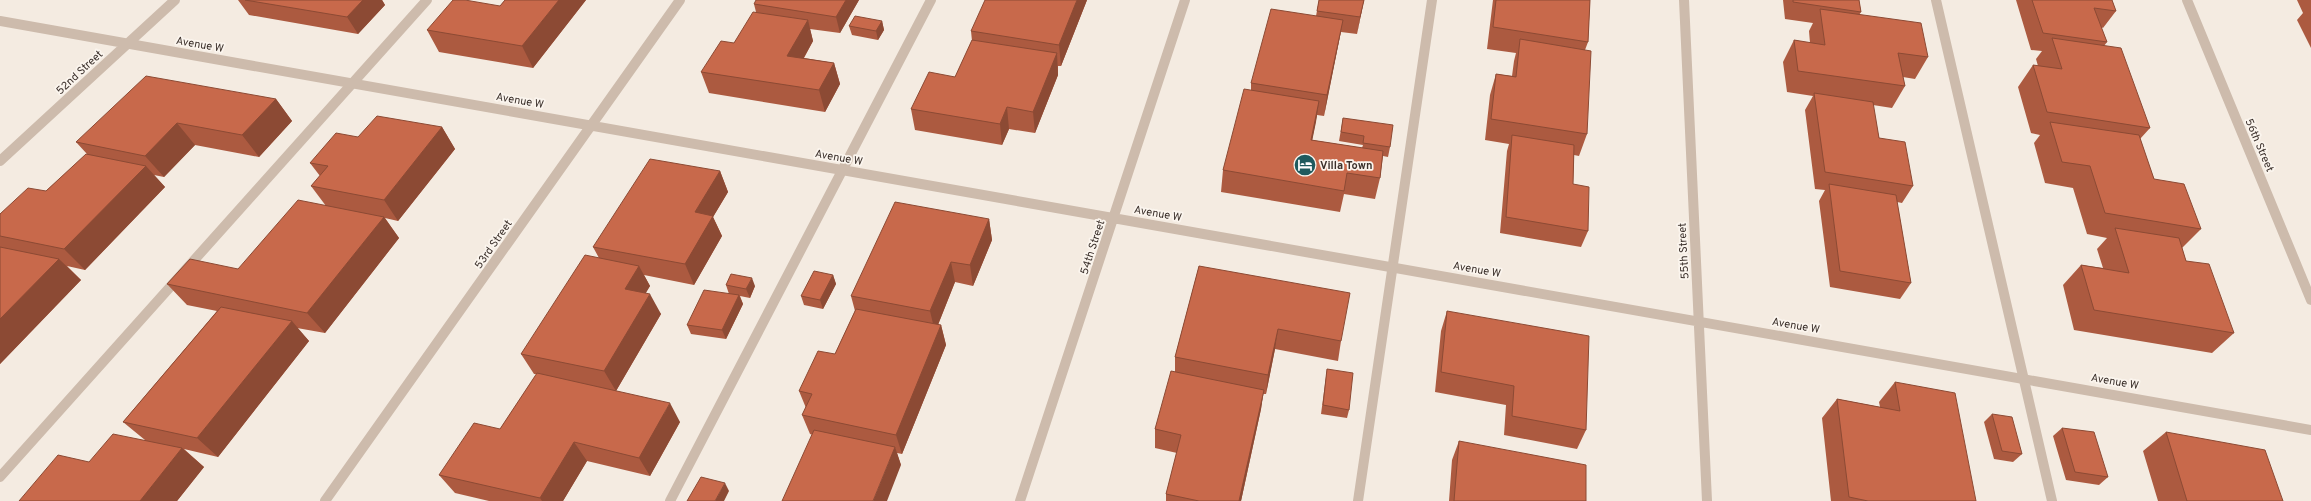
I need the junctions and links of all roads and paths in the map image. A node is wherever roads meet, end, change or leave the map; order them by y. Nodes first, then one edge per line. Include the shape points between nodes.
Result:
1 (175, 0) edge
2 (427, 0) edge
3 (680, 0) edge
4 (931, 0) edge
5 (1185, 0) edge
6 (1432, 0) edge
7 (1684, 0) edge
8 (1936, 0) edge
9 (2187, 0) edge
10 (0, 21) edge
11 (128, 44) junction
12 (352, 83) junction
13 (592, 125) junction
14 (0, 161) edge
15 (843, 170) junction
16 (1114, 217) junction
17 (1392, 266) junction
18 (2311, 300) edge
19 (1699, 320) junction
20 (2025, 378) junction
21 (2311, 430) edge
22 (0, 477) edge
23 (325, 501) edge
24 (670, 501) edge
25 (1020, 501) edge
26 (1358, 501) edge
27 (1706, 501) edge
28 (2052, 501) edge

1 - 11 street, 52nd Street
2 - 12 street
3 - 13 street, 53rd Street
4 - 15 street
5 - 16 street, 54th Street
6 - 17 street
7 - 19 street, 55th Street
8 - 20 street
9 - 18 street, 56th Street
10 - 11 street, Avenue W
11 - 12 street, Avenue W
11 - 14 street, 52nd Street
12 - 13 street, Avenue W
12 - 22 street
13 - 15 street, Avenue W
13 - 23 street, 53rd Street
15 - 16 street, Avenue W
15 - 24 street
16 - 17 street, Avenue W
16 - 25 street, 54th Street
17 - 19 street, Avenue W
17 - 26 street
19 - 20 street, Avenue W
19 - 27 street, 55th Street
20 - 21 street, Avenue W
20 - 28 street

